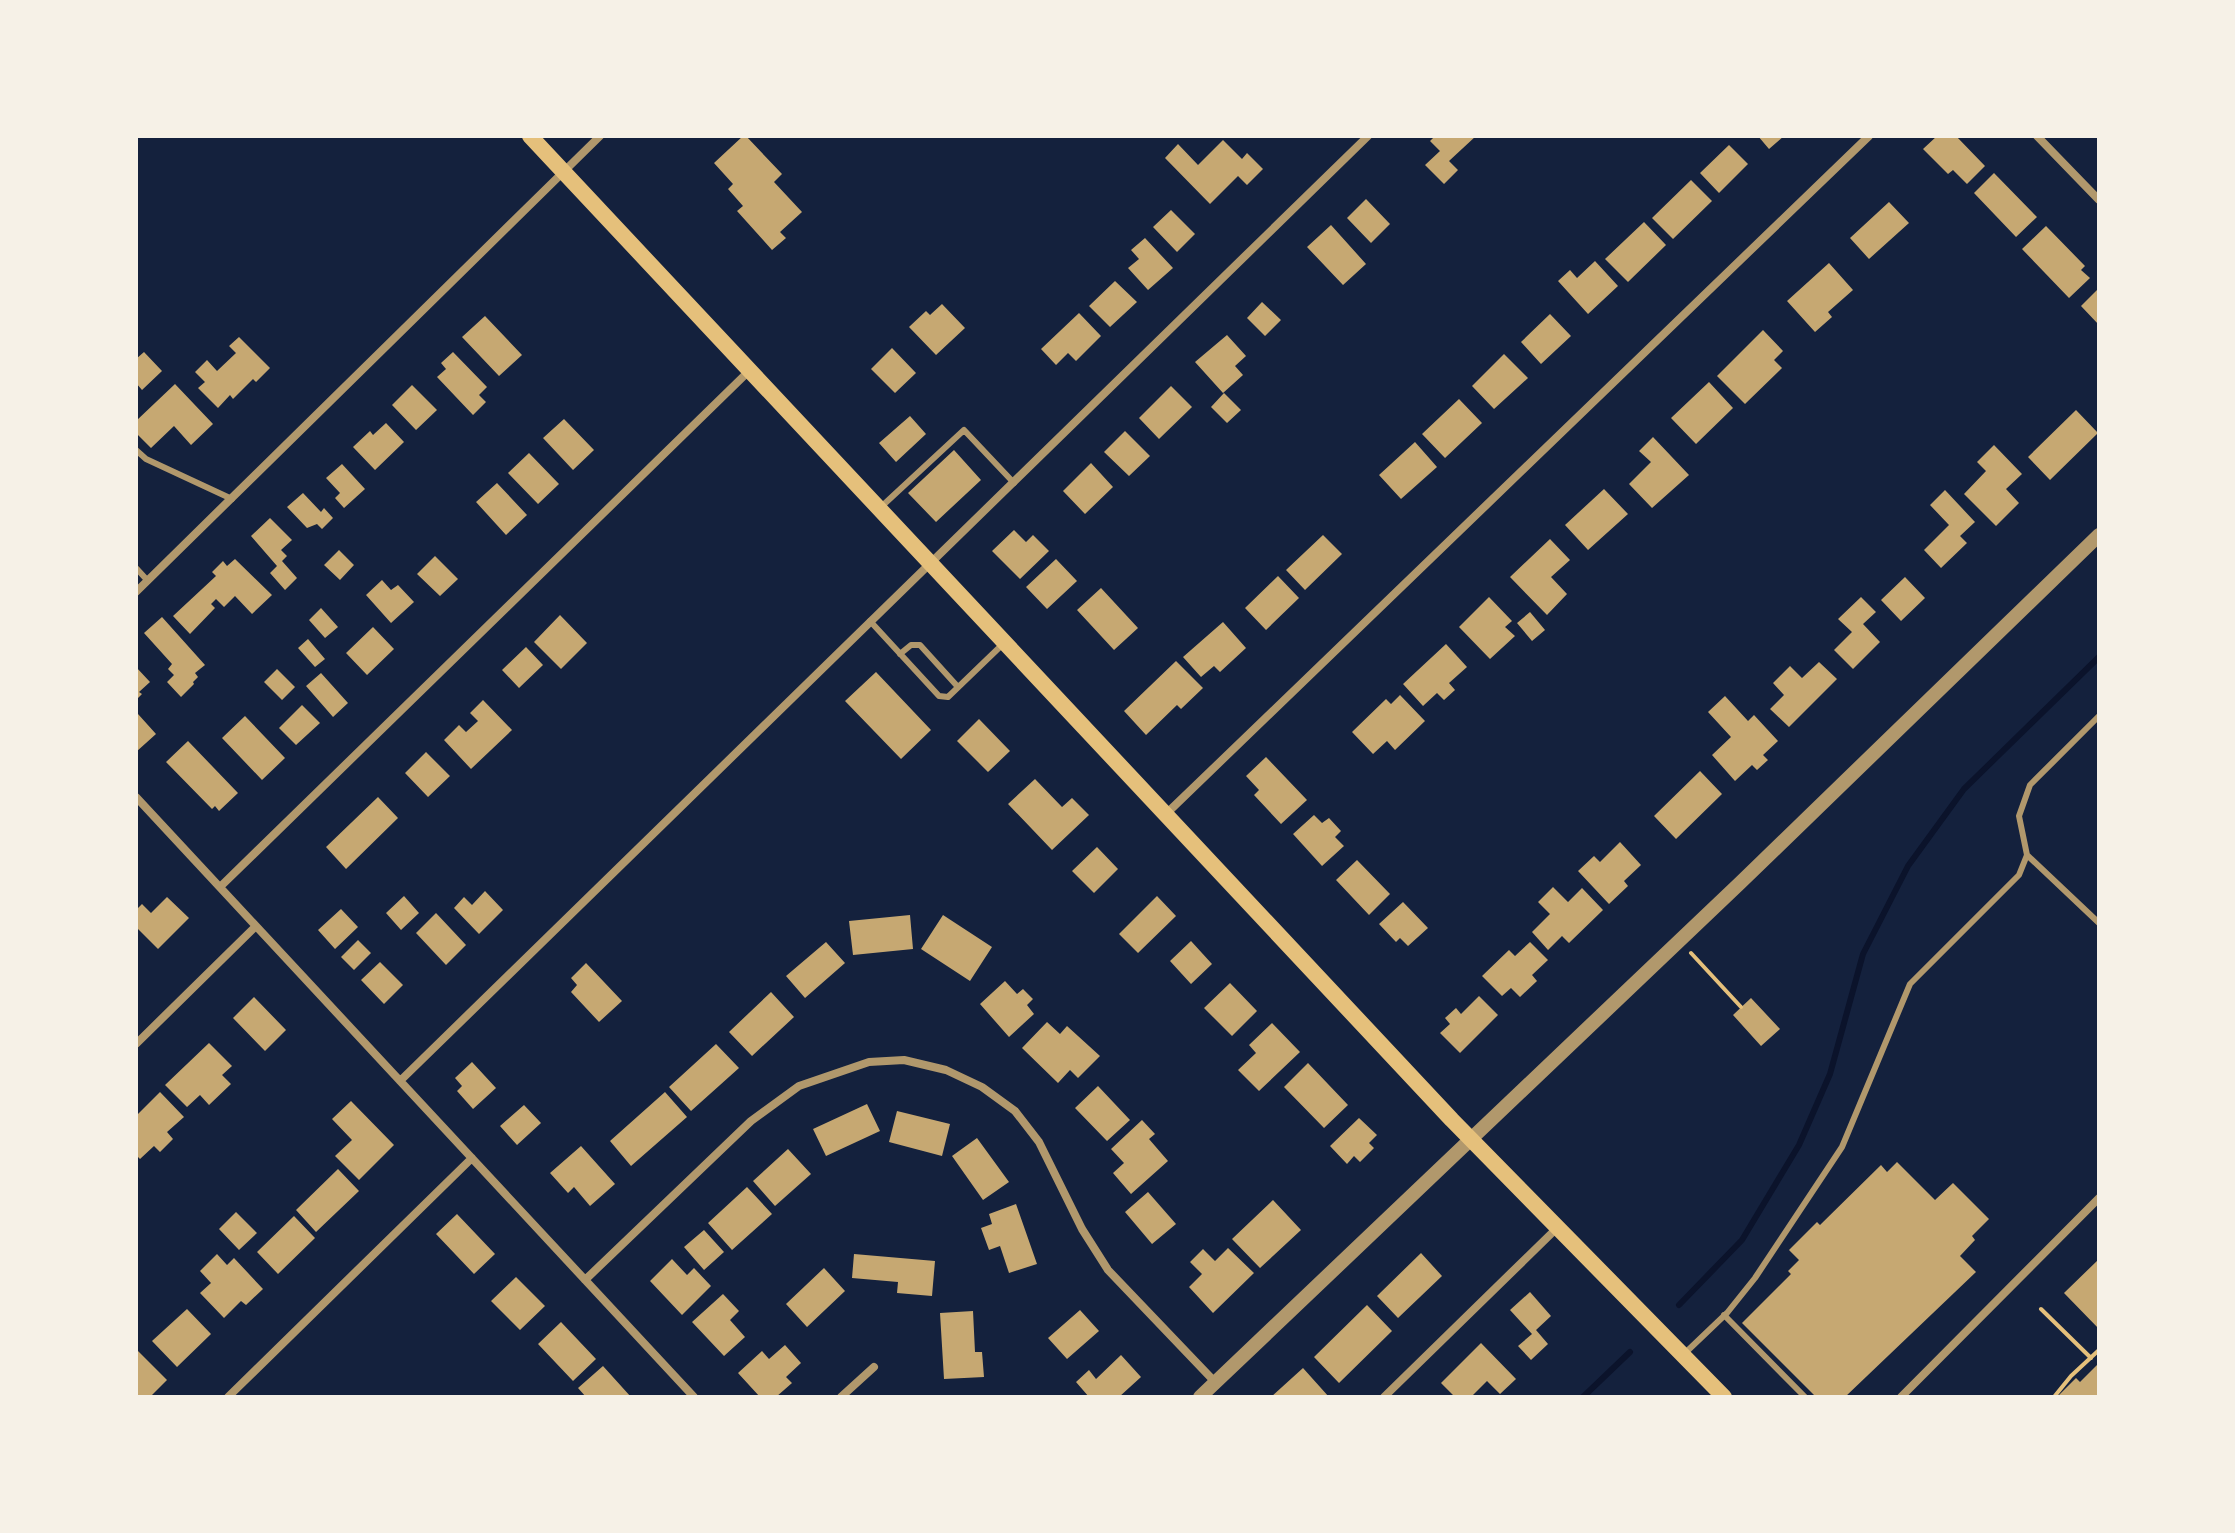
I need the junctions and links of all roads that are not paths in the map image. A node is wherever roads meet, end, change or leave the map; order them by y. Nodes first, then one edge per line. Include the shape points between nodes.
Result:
1 (530, 136) edge
2 (600, 136) edge
3 (1368, 136) edge
4 (1869, 136) edge
5 (2037, 136) edge
6 (563, 171) junction
7 (2099, 200) edge
8 (749, 371) junction
9 (136, 450) edge
10 (1014, 483) junction
11 (232, 499) junction
12 (878, 509) junction
13 (2099, 535) edge
14 (928, 563) junction
15 (136, 568) edge
16 (148, 581) junction
17 (136, 592) edge
18 (870, 621) junction
19 (1004, 643) junction
20 (900, 654) junction
21 (958, 687) junction
22 (2099, 716) edge
23 (136, 797) edge
24 (1166, 815) junction
25 (2027, 855) junction
26 (220, 887) junction
27 (2099, 923) edge
28 (256, 926) junction
29 (136, 1044) edge
30 (400, 1081) junction
31 (1470, 1138) junction
32 (472, 1158) junction
33 (2099, 1198) edge
34 (1557, 1228) junction
35 (585, 1280) junction
36 (1724, 1315) junction
37 (1683, 1356) junction
38 (874, 1367) dead end
39 (1215, 1382) junction
40 (1903, 1396) edge
41 (228, 1397) edge
42 (694, 1397) edge
43 (841, 1397) edge
44 (1200, 1397) edge
45 (1384, 1397) edge
46 (1724, 1397) edge
47 (1805, 1397) edge

1 - 6 main road
2 - 6 street
3 - 10 street
4 - 24 street
5 - 7 street
6 - 8 main road
6 - 11 street
8 - 12 main road
8 - 26 street
9 - 11 lane
10 - 12 lane via 964,430
10 - 14 street
11 - 16 street
12 - 14 main road
13 - 31 street
14 - 18 street
14 - 19 main road
15 - 16 lane
16 - 17 street
18 - 20 lane
18 - 30 street
19 - 21 lane
19 - 24 main road
20 - 21 lane via 920,645
20 - 21 lane via 939,696 948,697
22 - 25 lane via 2030,785 2019,816
23 - 26 street
24 - 31 main road
25 - 27 lane
25 - 36 lane via 2019,875 1910,984 1842,1147 1755,1278
26 - 28 street
28 - 29 street
28 - 30 street
30 - 32 street
31 - 34 main road
31 - 39 street
32 - 35 street
32 - 41 street
33 - 40 street
34 - 37 main road
34 - 45 street
35 - 39 street via 775,1101 831,1074 869,1062 904,1060 946,1070 1015,1111 1039,1142 1108,1270
35 - 42 street
36 - 37 lane
36 - 47 lane
37 - 46 main road
38 - 43 street
39 - 44 street

